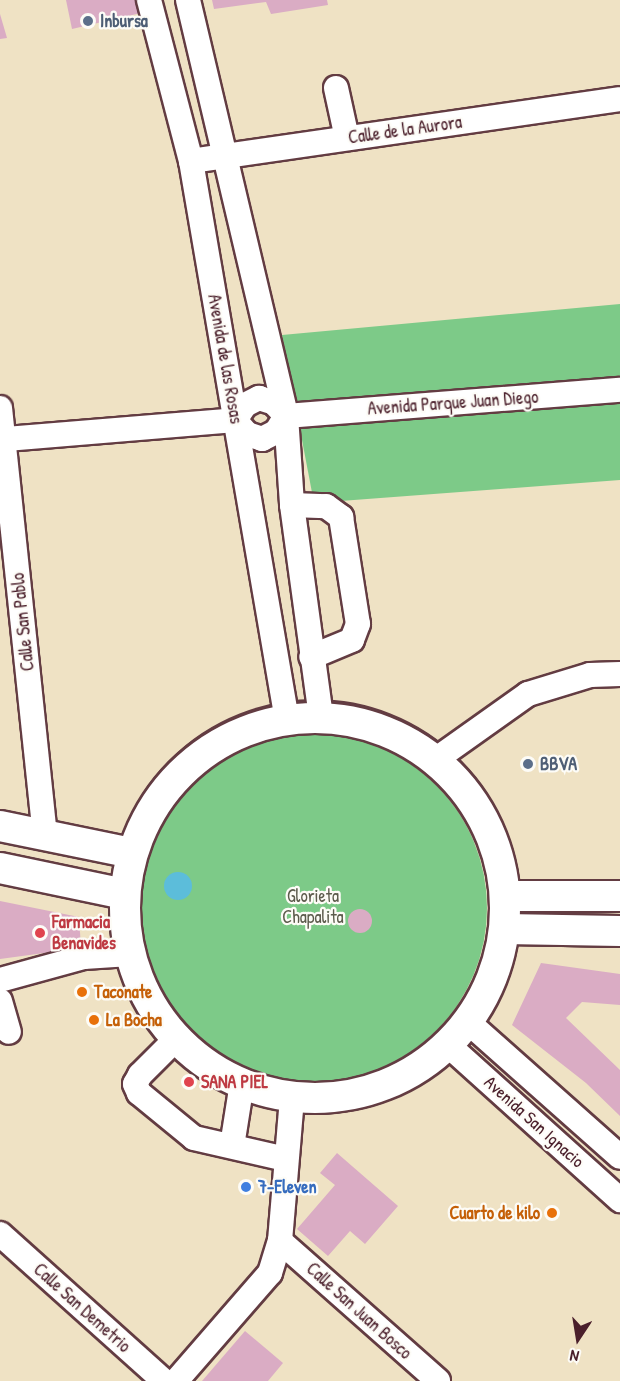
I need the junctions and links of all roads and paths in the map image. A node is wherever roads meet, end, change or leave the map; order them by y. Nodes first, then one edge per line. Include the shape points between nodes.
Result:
1 (149, 0) edge
2 (189, 0) edge
3 (336, 88) dead end
4 (620, 99) edge
5 (347, 138) junction
6 (226, 155) junction
7 (191, 161) junction
8 (620, 390) edge
9 (0, 408) edge
10 (286, 416) junction
11 (235, 420) junction
12 (6, 440) junction
13 (292, 505) junction
14 (311, 657) junction
15 (620, 674) edge
16 (321, 718) junction
17 (287, 720) junction
18 (435, 760) junction
19 (0, 826) edge
20 (45, 835) junction
21 (132, 853) junction
22 (0, 868) edge
23 (124, 894) junction
24 (511, 896) junction
25 (620, 896) edge
26 (510, 929) junction
27 (620, 931) edge
28 (129, 954) junction
29 (0, 980) edge
30 (0, 1001) edge
31 (468, 1022) junction
32 (9, 1032) dead end
33 (176, 1038) junction
34 (448, 1045) junction
35 (242, 1083) junction
36 (292, 1097) junction
37 (232, 1146) junction
38 (617, 1153) edge
39 (286, 1159) junction
40 (592, 1174) junction
41 (620, 1200) edge
42 (0, 1234) edge
43 (280, 1241) junction
44 (164, 1381) edge
45 (176, 1381) edge
46 (438, 1381) edge

1 - 7 street, Avenida de las Rosas
2 - 6 street
3 - 5 street
4 - 5 street, Calle de la Aurora
5 - 6 street, Calle de la Aurora
6 - 7 street, Calle de la Aurora
6 - 10 street
7 - 11 street, Avenida de las Rosas
8 - 10 street, Avenida Parque Juan Diego
9 - 12 street, Calle San Pablo
10 - 11 street via 274,404 259,398 245,405
10 - 11 street via 276,432 262,439 247,434
10 - 13 street
11 - 12 street
11 - 17 street, Avenida de las Rosas
12 - 20 street, Calle San Pablo
13 - 14 street
13 - 14 street via 326,506 341,517 358,624 352,640
14 - 16 street
15 - 18 street via 590,675 528,694
16 - 17 main road
16 - 18 main road via 381,730
17 - 21 main road via 252,728 219,743 190,764 165,790 145,820
18 - 24 main road via 463,788 484,821
19 - 20 main road
20 - 21 main road
21 - 23 main road
22 - 23 main road
23 - 28 main road
24 - 25 main road
24 - 26 main road
24 - 26 path
24 - 26 path via 507,826 486,790 441,738 407,719 327,699 300,699 213,728 179,754 149,788 121,841 111,909 118,969 158,1041 232,1092 273,1103 315,1107 370,1099 423,1077 445,1061 482,1020 504,976
26 - 27 main road
26 - 31 main road via 486,994
28 - 29 street via 84,957
28 - 33 main road via 156,1013
30 - 32 street
31 - 34 main road
31 - 38 street, Avenida San Ignacio
33 - 35 main road via 218,1072
33 - 37 street via 135,1084 140,1093 194,1138
34 - 36 main road via 427,1063 376,1088 330,1097
34 - 40 street, Avenida San Ignacio
35 - 36 main road
35 - 37 street
36 - 39 street
37 - 39 street
38 - 40 street
39 - 43 street
40 - 41 street, Avenida San Ignacio
42 - 44 street, Calle San Demetrio
43 - 45 street via 270,1273 260,1287
43 - 46 street, Calle San Juan Bosco

